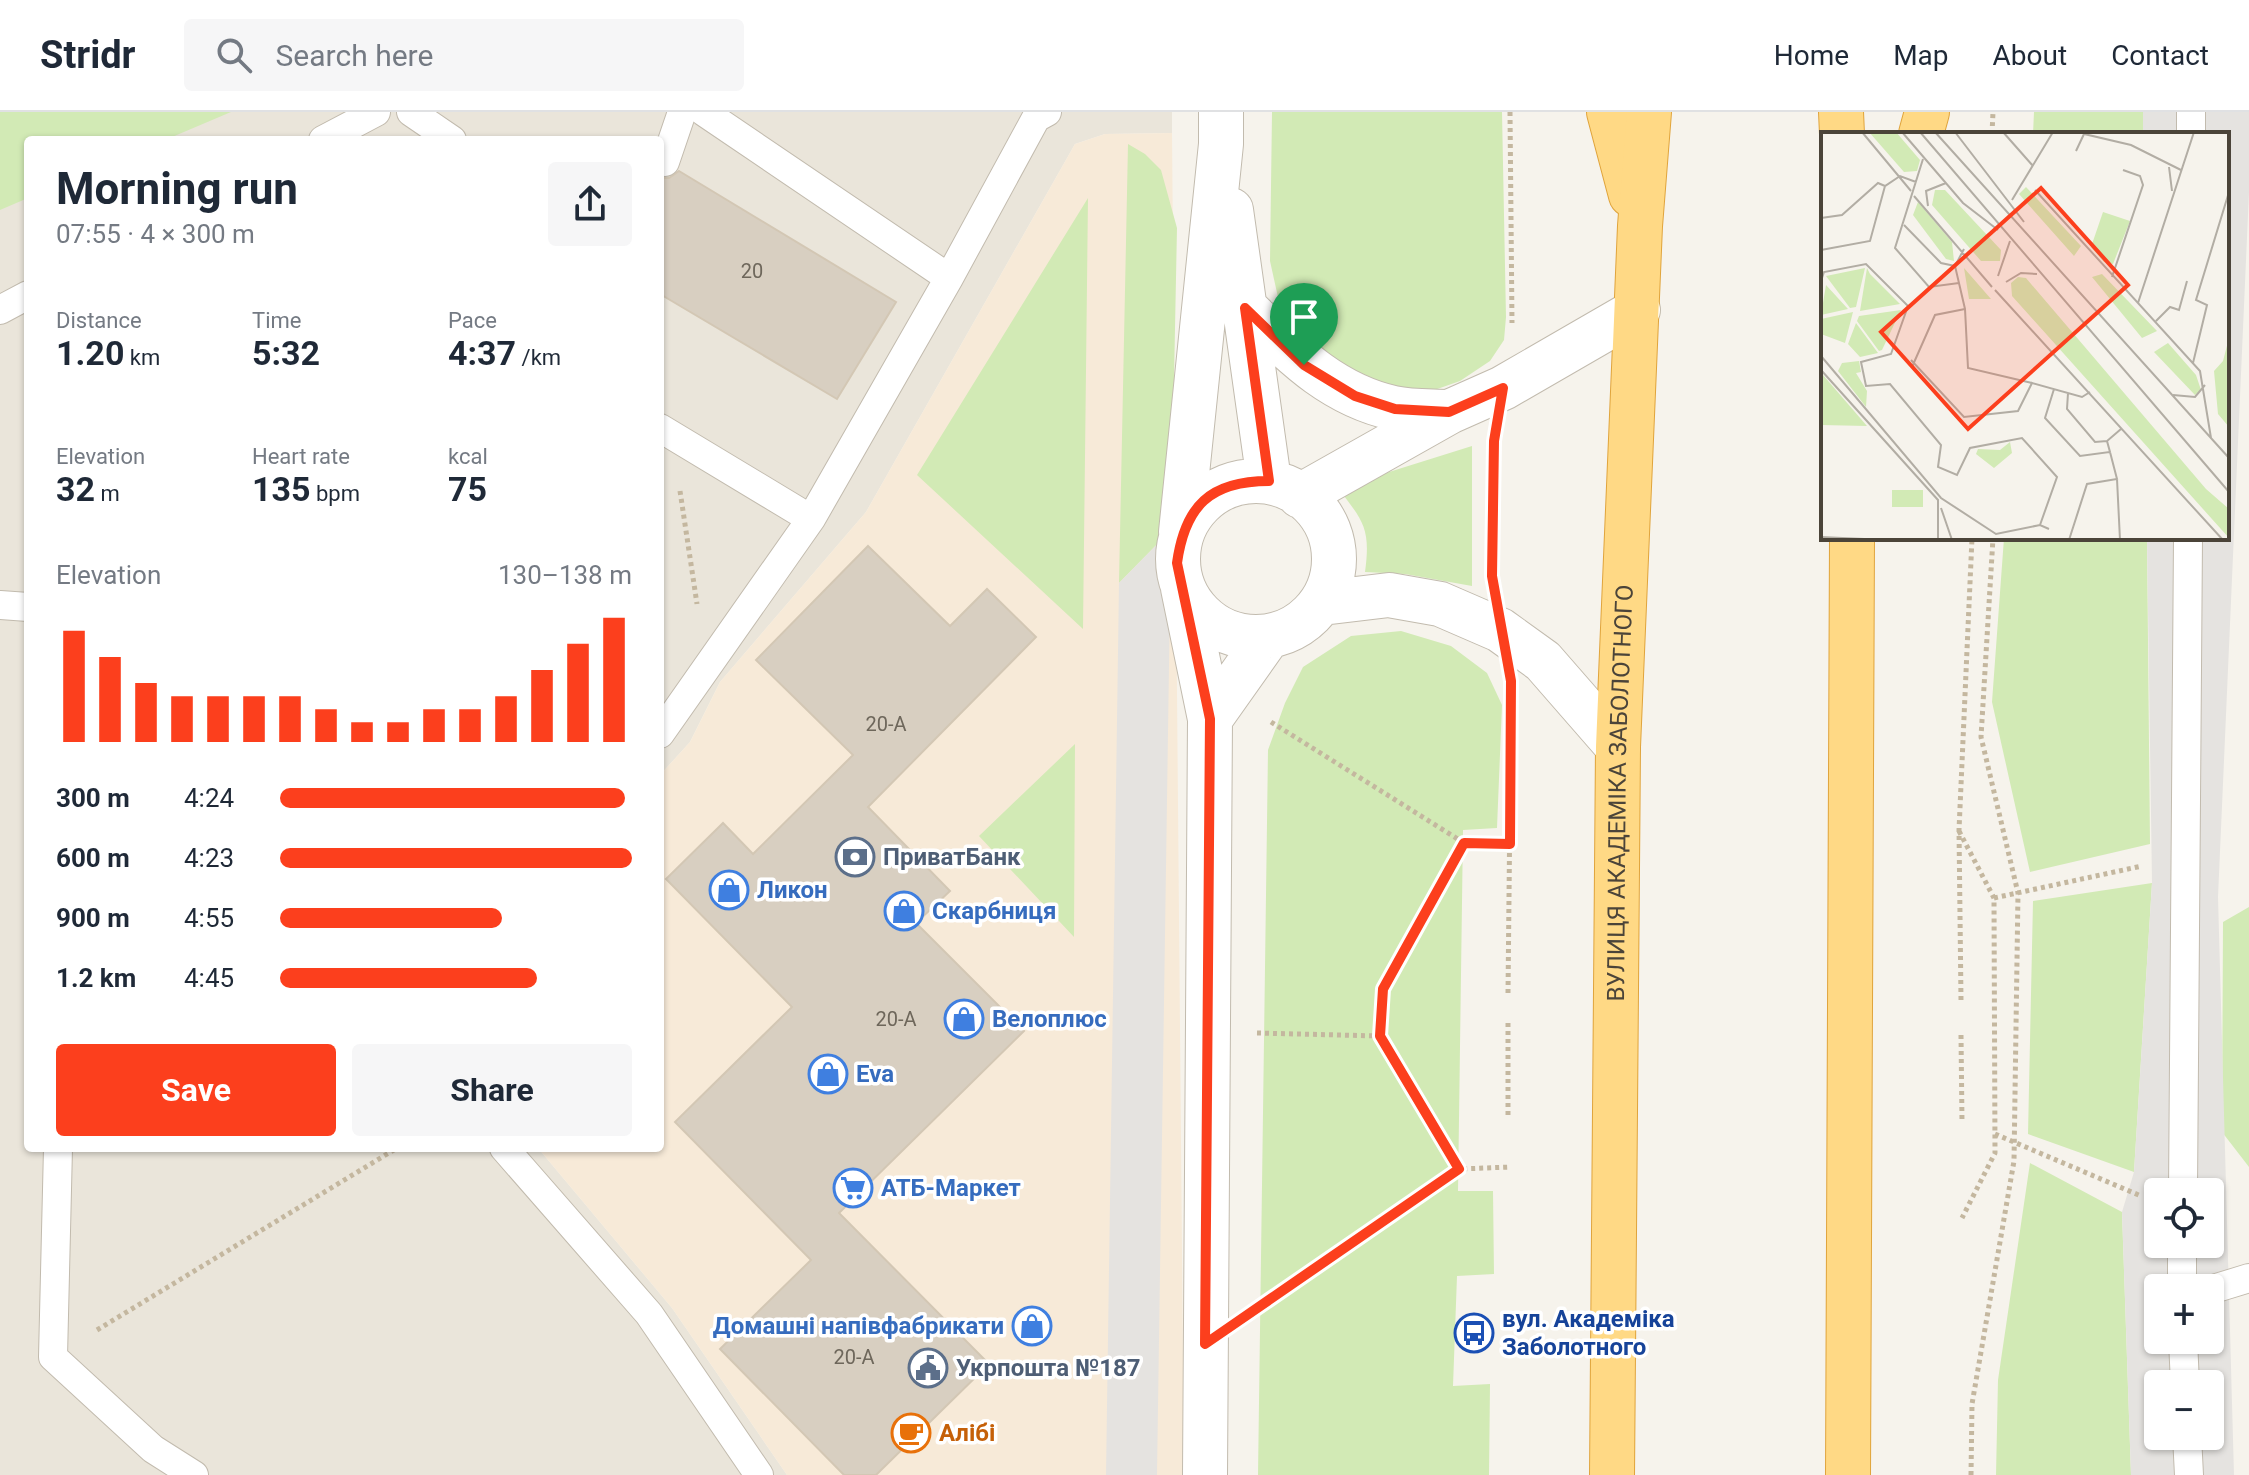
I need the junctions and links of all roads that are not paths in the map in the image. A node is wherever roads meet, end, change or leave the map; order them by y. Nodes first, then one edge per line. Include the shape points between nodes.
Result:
1 (376, 112) edge
2 (411, 112) edge
3 (682, 112) edge
4 (704, 112) edge
5 (1609, 112) edge
6 (1649, 112) edge
7 (1841, 112) edge
8 (1927, 112) edge
9 (1036, 114) edge
10 (1221, 128) edge
11 (1842, 132) edge
12 (1922, 132) edge
13 (331, 136) edge
14 (446, 136) edge
15 (665, 162) dead end
16 (1640, 226) junction
17 (949, 278) junction
18 (24, 297) edge
19 (1245, 308) junction
20 (0, 310) edge
21 (1638, 310) junction
22 (1449, 412) junction
23 (666, 431) edge
24 (1284, 488) junction
25 (811, 519) junction
26 (1181, 536) junction
27 (1852, 540) edge
28 (2188, 540) edge
29 (1183, 588) junction
30 (1322, 603) junction
31 (0, 605) edge
32 (24, 607) edge
33 (1268, 637) junction
34 (1210, 719) junction
35 (664, 728) edge
36 (1618, 747) junction
37 (58, 1152) edge
38 (507, 1152) edge
39 (2183, 1178) edge
40 (2249, 1278) edge
41 (2224, 1286) edge
42 (2188, 1450) edge
43 (194, 1475) edge
44 (759, 1475) edge
45 (1205, 1475) edge
46 (1612, 1475) edge
47 (1848, 1475) edge
48 (2189, 1475) edge

1 - 13 lane
2 - 14 lane
3 - 15 lane
4 - 17 lane
5 - 16 highway
6 - 16 highway, ВУЛИЦЯ АКАДЕМІКА ЗАБОЛОТНОГО
7 - 11 highway
8 - 12 highway
9 - 17 lane
10 - 19 street
10 - 26 street
16 - 21 highway, ВУЛИЦЯ АКАДЕМІКА ЗАБОЛОТНОГО
17 - 25 lane
18 - 20 lane
19 - 22 street via 1304,365 1355,396 1395,409
19 - 24 street
21 - 22 street via 1503,388
21 - 36 highway, ВУЛИЦЯ АКАДЕМІКА ЗАБОЛОТНОГО
22 - 24 street
23 - 25 lane
24 - 26 street via 1246,481 1224,487 1190,516
24 - 30 street via 1311,503 1327,523 1335,564
25 - 35 lane
26 - 29 street via 1177,563
27 - 47 highway
28 - 39 lane
29 - 33 street via 1196,610 1216,627 1241,637
29 - 34 street
30 - 33 street via 1291,630
30 - 36 street via 1389,595 1440,604 1500,630 1543,661
31 - 32 lane
33 - 34 street
34 - 45 street
36 - 46 highway, ВУЛИЦЯ АКАДЕМІКА ЗАБОЛОТНОГО
37 - 43 lane via 53,1357 153,1449
38 - 44 lane via 649,1314
40 - 41 lane
42 - 48 lane

